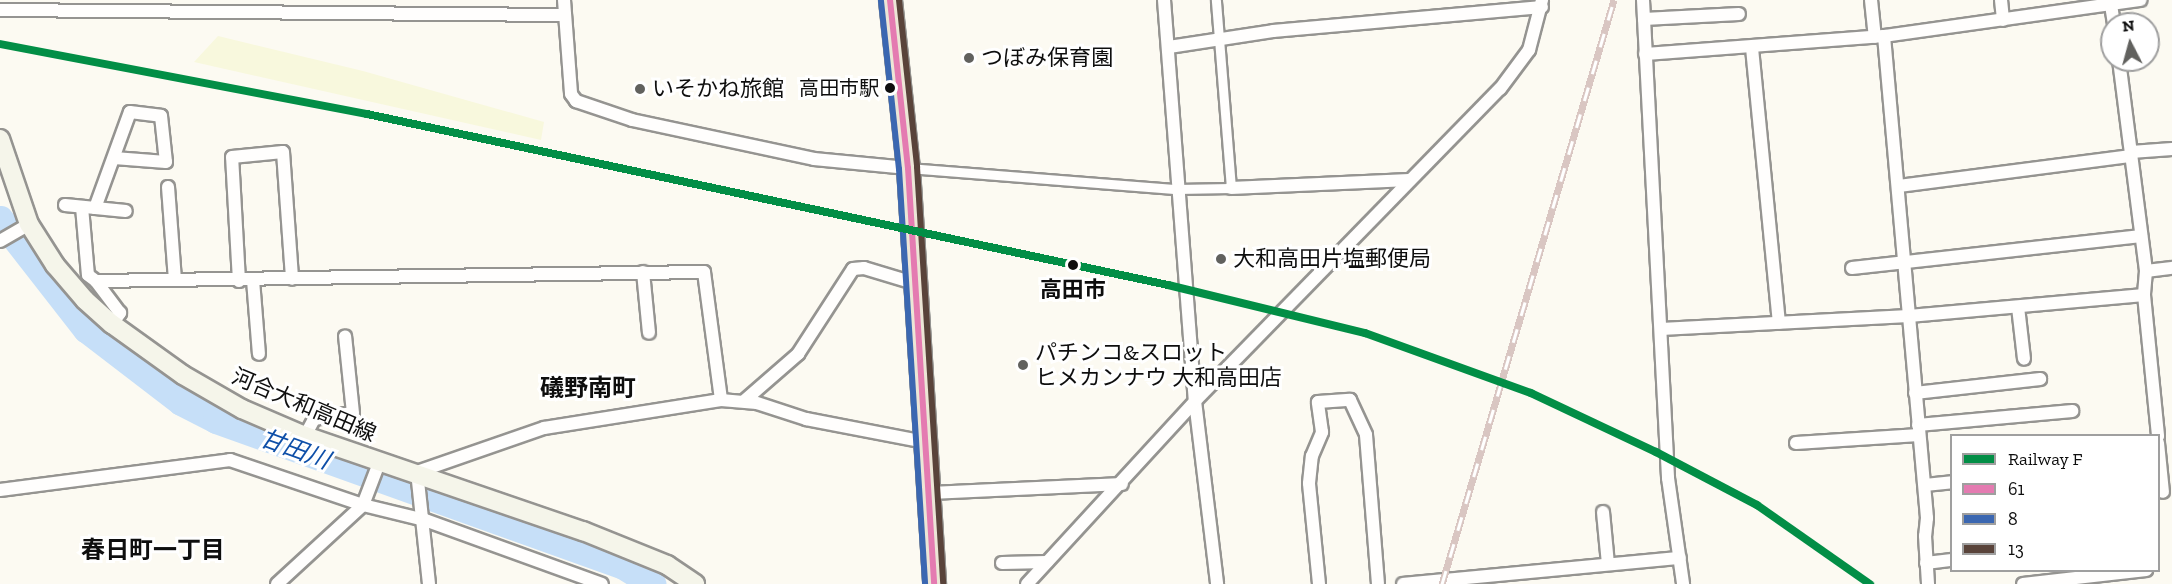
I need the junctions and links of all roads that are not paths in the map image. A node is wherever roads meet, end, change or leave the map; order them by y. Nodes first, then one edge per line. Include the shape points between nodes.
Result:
1 (564, 0) edge
2 (890, 0) edge
3 (1164, 0) edge
4 (1216, 0) edge
5 (1643, 0) edge
6 (1871, 0) edge
7 (2001, 0) edge
8 (2140, 0) edge
9 (1542, 4) edge
10 (2080, 5) edge
11 (2111, 5) junction
12 (0, 10) edge
13 (2112, 12) edge
14 (1739, 14) dead end
15 (565, 15) junction
16 (1644, 19) junction
17 (2003, 20) junction
18 (1879, 37) junction
19 (1219, 42) junction
20 (1169, 47) junction
21 (1752, 48) junction
22 (1645, 54) junction
23 (2121, 72) edge
24 (0, 139) edge
25 (2172, 148) edge
26 (2131, 154) junction
27 (114, 158) junction
28 (908, 168) junction
29 (1409, 180) junction
30 (1899, 186) junction
31 (168, 187) dead end
32 (1231, 188) junction
33 (1177, 189) junction
34 (65, 205) dead end
35 (88, 208) junction
36 (126, 211) dead end
37 (23, 227) junction
38 (2141, 236) junction
39 (0, 241) edge
40 (1905, 264) junction
41 (1852, 268) dead end
42 (2172, 268) edge
43 (2146, 271) junction
44 (643, 272) junction
45 (292, 279) junction
46 (175, 280) junction
47 (239, 280) junction
48 (253, 280) junction
49 (96, 281) junction
50 (914, 283) junction
51 (2144, 296) junction
52 (2018, 307) junction
53 (1909, 316) junction
54 (1779, 323) junction
55 (112, 324) junction
56 (1661, 329) junction
57 (649, 333) dead end
58 (345, 336) dead end
59 (259, 354) dead end
60 (2024, 359) dead end
61 (2040, 379) dead end
62 (1915, 393) junction
63 (721, 400) junction
64 (744, 401) junction
65 (1195, 401) junction
66 (2072, 411) dead end
67 (1919, 430) junction
68 (2158, 434) edge
69 (305, 436) junction
70 (926, 442) junction
71 (1796, 443) dead end
72 (2160, 463) edge
73 (378, 467) junction
74 (418, 479) junction
75 (1950, 482) edge
76 (1122, 484) junction
77 (1925, 485) junction
78 (0, 490) edge
79 (2163, 492) dead end
80 (931, 493) junction
81 (365, 499) junction
82 (1603, 512) dead end
83 (424, 515) junction
84 (1680, 558) junction
85 (1950, 560) edge
86 (1047, 562) junction
87 (1002, 563) dead end
88 (1926, 563) junction
89 (1608, 564) junction
90 (2128, 572) edge
91 (572, 578) edge
92 (277, 584) edge
93 (429, 584) edge
94 (602, 584) edge
95 (694, 584) edge
96 (934, 584) edge
97 (1027, 584) edge
98 (1217, 584) edge
99 (1319, 584) edge
100 (1378, 584) edge
101 (1403, 584) edge
102 (1683, 584) edge
103 (1928, 584) edge
104 (2023, 584) edge

1 - 15 street
2 - 28 highway
3 - 20 street
4 - 19 street
5 - 16 street
6 - 18 street
7 - 17 street
8 - 11 street
9 - 19 street via 1273,31
9 - 29 street via 1529,50 1500,88
10 - 11 street
10 - 17 street
11 - 13 street
12 - 15 street
14 - 16 street
15 - 28 street via 571,94 576,101 632,120 814,159
16 - 22 street
17 - 18 street
18 - 21 street
18 - 30 street
19 - 20 street
19 - 32 street
20 - 33 street
21 - 22 street
21 - 54 street
22 - 56 street
23 - 26 street
24 - 37 main road, 河合大和高田線
25 - 26 street
26 - 30 street
26 - 38 street
27 - 27 street via 130,112 161,116 166,162
27 - 35 street
28 - 33 street
28 - 50 highway
29 - 32 street
29 - 65 street
30 - 40 street
31 - 46 street
32 - 33 street
33 - 65 street
34 - 35 street
35 - 36 street
35 - 49 street via 88,275
37 - 39 street
37 - 55 main road, 河合大和高田線 via 85,300
38 - 40 street via 1919,259
38 - 43 street
40 - 41 street
40 - 53 street
42 - 43 street
43 - 51 street
44 - 45 street
44 - 57 street
44 - 63 street via 704,272
45 - 47 street via 283,152 232,157
45 - 48 street
46 - 47 street
46 - 49 street
47 - 48 street
48 - 59 street
49 - 55 street via 120,313
50 - 64 street via 864,268 854,269 798,354
50 - 70 highway
51 - 52 street
51 - 68 street
52 - 53 street
52 - 60 street
53 - 54 street
53 - 62 street
54 - 56 street
55 - 69 main road, 河合大和高田線 via 183,375 242,409
56 - 84 street via 1668,478
58 - 69 street via 353,413 314,419
61 - 62 street
62 - 67 street
63 - 64 street
63 - 74 street via 544,428
64 - 70 street via 806,419
65 - 76 street
65 - 98 street
66 - 67 street
67 - 71 street
67 - 77 street
69 - 73 main road, 河合大和高田線
70 - 80 highway
72 - 79 street
73 - 74 main road, 河合大和高田線
73 - 81 street
74 - 83 street
74 - 95 main road, 河合大和高田線 via 584,531 667,565
75 - 77 street
76 - 80 street
76 - 86 street
77 - 88 street
78 - 81 street via 230,460
80 - 96 highway
81 - 83 street
81 - 92 street
82 - 89 street
83 - 91 street
83 - 93 street
84 - 89 street
84 - 102 street
85 - 88 street
86 - 87 street
86 - 97 street
88 - 103 street
89 - 101 street
90 - 104 street
91 - 94 street
99 - 100 street via 1309,483 1312,456 1322,432 1318,402 1350,400 1366,435

